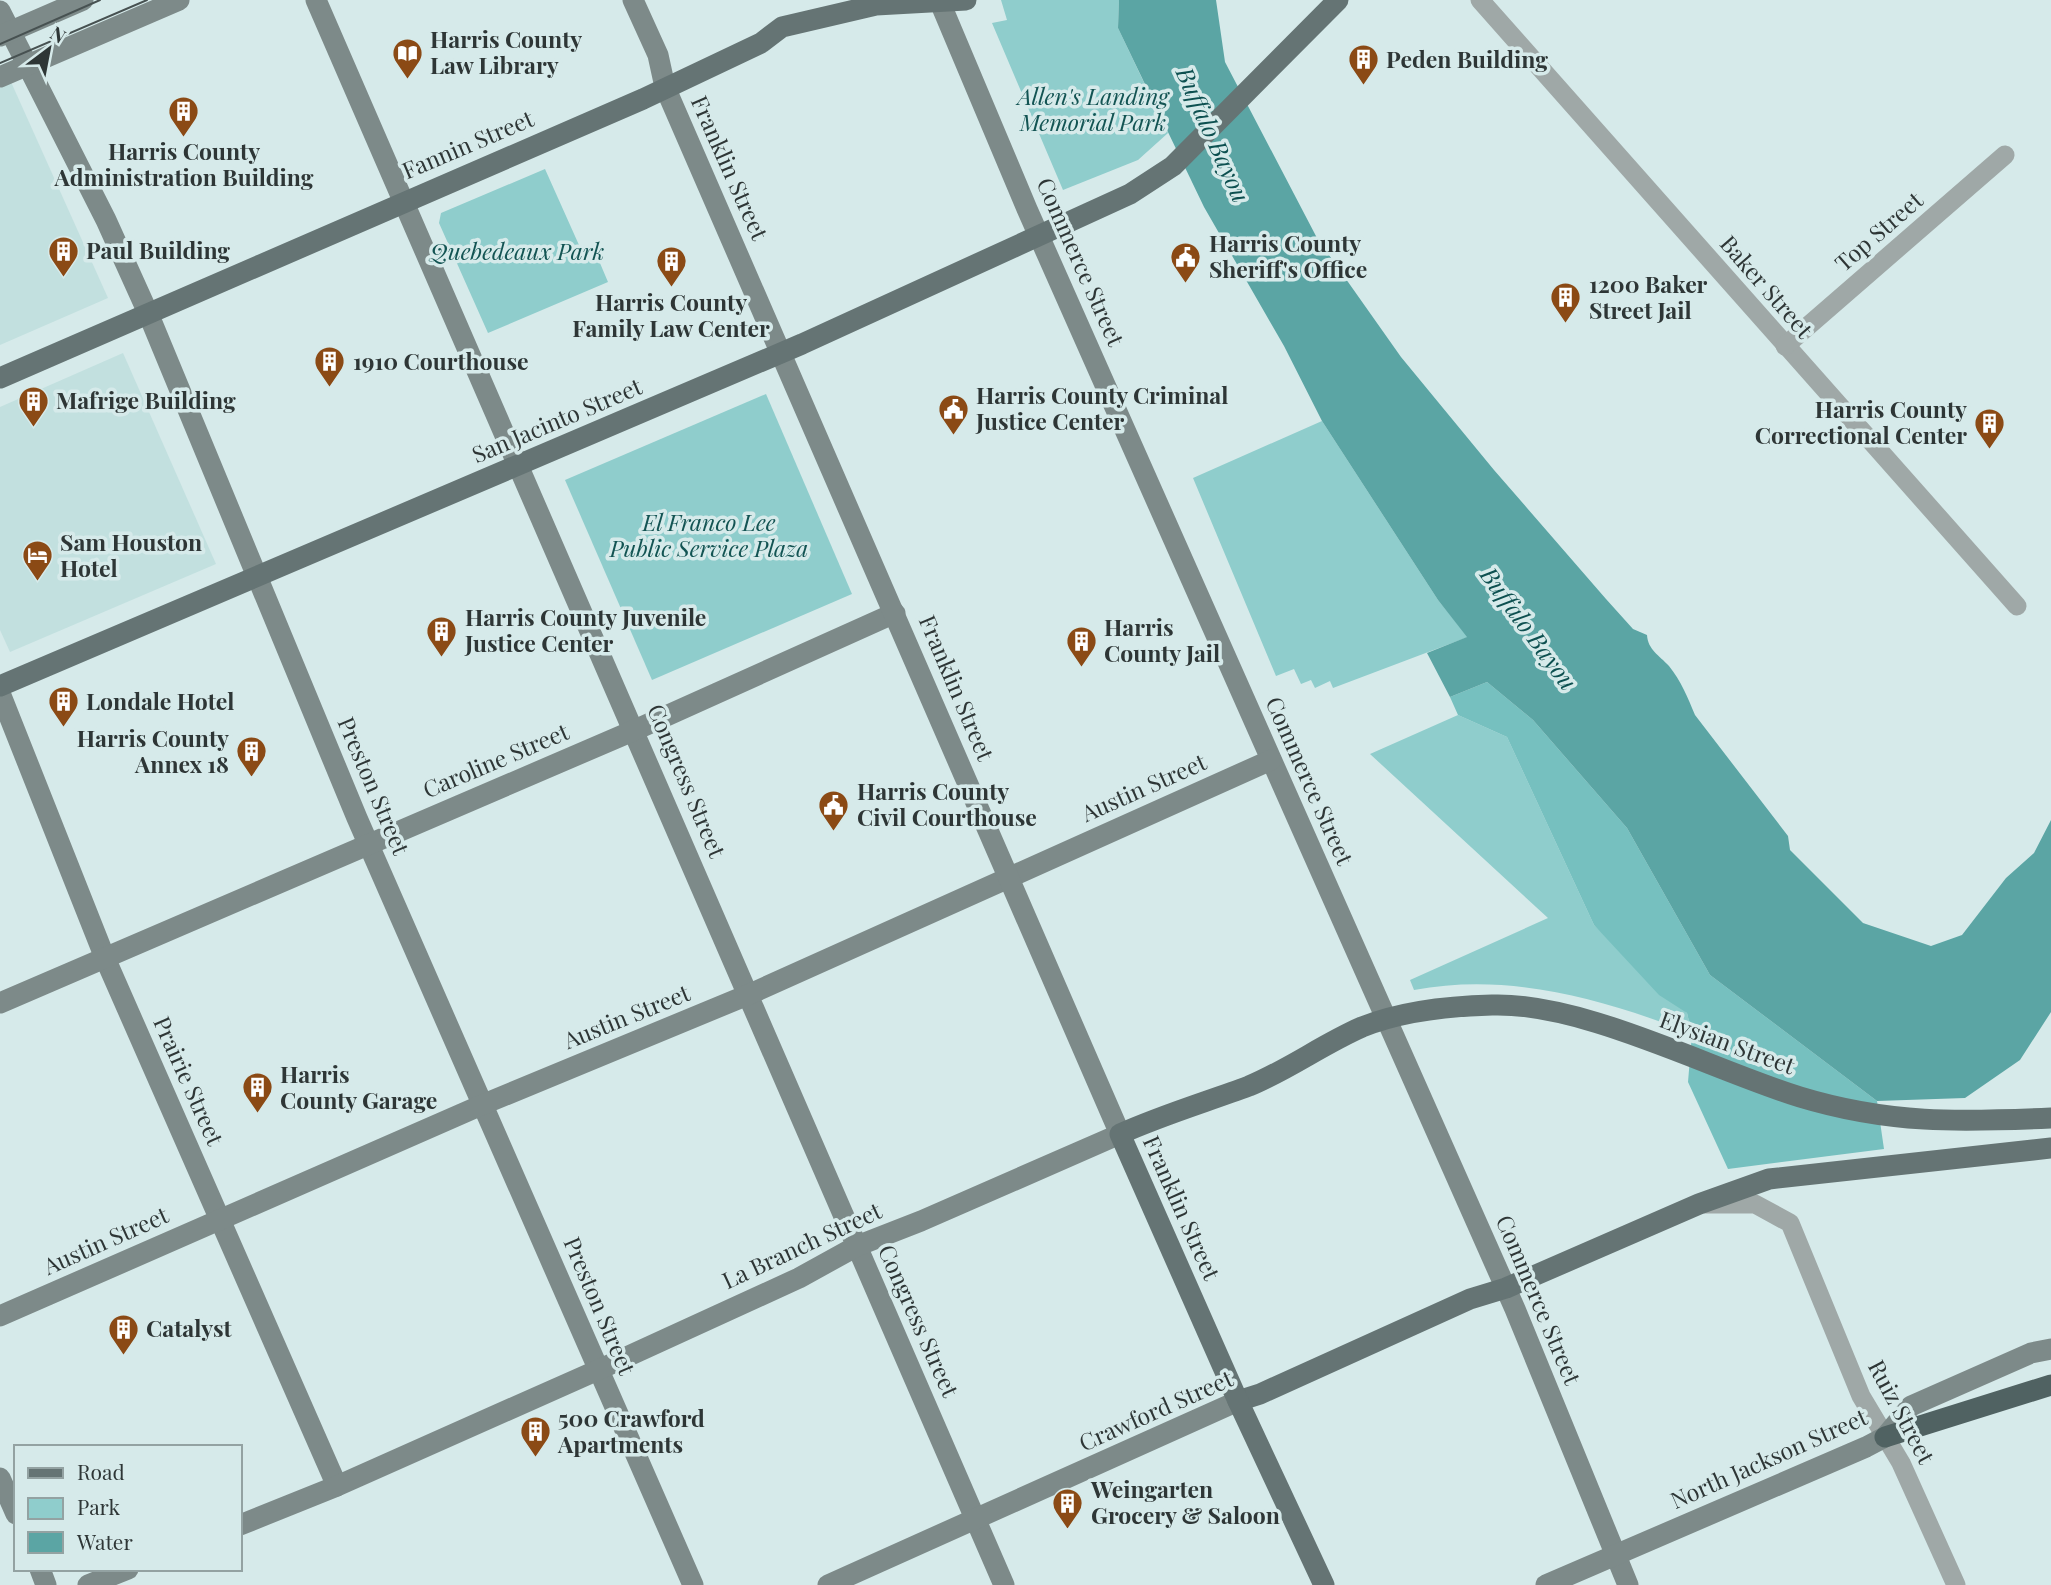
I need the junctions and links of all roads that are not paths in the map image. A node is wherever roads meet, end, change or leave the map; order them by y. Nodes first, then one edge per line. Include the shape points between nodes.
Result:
1 (83, 0) edge
2 (179, 0) edge
3 (316, 0) edge
4 (633, 0) edge
5 (966, 0) edge
6 (1480, 0) edge
7 (939, 1) edge
8 (879, 3) edge
9 (1335, 3) edge
10 (0, 11) edge
11 (5, 34) edge
12 (26, 66) junction
13 (0, 77) edge
14 (665, 87) junction
15 (2006, 155) dead end
16 (404, 202) junction
17 (1040, 237) junction
18 (148, 313) junction
19 (1786, 346) junction
20 (782, 353) junction
21 (0, 378) edge
22 (520, 466) junction
23 (258, 575) junction
24 (2017, 606) dead end
25 (895, 613) junction
26 (0, 686) edge
27 (0, 693) edge
28 (635, 730) junction
29 (1270, 760) junction
30 (369, 844) junction
31 (1009, 876) junction
32 (105, 958) junction
33 (750, 994) junction
34 (0, 1003) edge
35 (1388, 1020) junction
36 (484, 1104) junction
37 (2051, 1118) edge
38 (1120, 1134) junction
39 (2051, 1148) edge
40 (1699, 1204) junction
41 (221, 1220) junction
42 (857, 1246) junction
43 (1506, 1288) junction
44 (0, 1316) edge
45 (2051, 1349) edge
46 (598, 1370) junction
47 (2051, 1385) edge
48 (2051, 1393) edge
49 (2004, 1400) junction
50 (1238, 1401) junction
51 (1885, 1437) junction
52 (0, 1478) edge
53 (337, 1486) junction
54 (14, 1510) edge
55 (976, 1520) junction
56 (242, 1523) edge
57 (1613, 1555) junction
58 (123, 1571) edge
59 (88, 1585) edge
60 (693, 1585) edge
61 (828, 1585) edge
62 (1004, 1585) edge
63 (1324, 1585) edge
64 (1546, 1585) edge
65 (1628, 1585) edge
66 (1956, 1585) edge

1 - 11 street
2 - 12 street
3 - 16 street, Congress Street
4 - 14 street, Franklin Street via 657,55
5 - 7 main road, Fannin Street
6 - 19 street, Baker Street
7 - 8 main road, Fannin Street
7 - 17 street, Commerce Street
8 - 14 main road, Fannin Street via 782,27 761,43
9 - 17 main road, San Jacinto Street via 1173,166 1130,194
10 - 11 street, Preston Street
11 - 12 street, Preston Street
12 - 13 street
12 - 18 street, Preston Street via 106,220
14 - 16 main road, Fannin Street
14 - 20 street, Franklin Street
15 - 19 street, Top Street
16 - 18 main road, Fannin Street
16 - 22 street, Congress Street
17 - 20 main road, San Jacinto Street
17 - 29 street, Commerce Street
18 - 21 main road, Fannin Street
18 - 23 street, Preston Street
19 - 24 street, Baker Street
20 - 22 main road, San Jacinto Street
20 - 25 street, Franklin Street
22 - 23 main road, San Jacinto Street
22 - 28 street, Congress Street
23 - 26 main road, San Jacinto Street
23 - 30 street, Preston Street
25 - 28 street, Caroline Street
25 - 31 street, Franklin Street
27 - 32 street, Prairie Street
28 - 30 street, Caroline Street
28 - 33 street, Congress Street
29 - 31 street, Austin Street
29 - 35 street, Commerce Street
30 - 32 street, Caroline Street
30 - 36 street, Preston Street
31 - 33 street, Austin Street
31 - 38 street, Franklin Street
32 - 34 street, Caroline Street
32 - 41 street, Prairie Street
33 - 36 street, Austin Street
33 - 42 street, Congress Street
35 - 37 main road, Elysian Street via 1435,1009 1495,1004 1566,1014 1731,1074 1870,1115 1941,1122
35 - 38 main road, La Branch Street via 1363,1027 1248,1086
35 - 43 street, Commerce Street
36 - 41 street, Austin Street
36 - 46 street, Preston Street
38 - 42 street, La Branch Street
38 - 50 main road, Franklin Street
39 - 40 main road via 1769,1179
40 - 43 main road
40 - 51 street, Ruiz Street via 1755,1204 1790,1223 1861,1396
41 - 44 street, Austin Street
41 - 53 street, Prairie Street
42 - 46 street, La Branch Street via 799,1278
42 - 55 street, Congress Street
43 - 50 main road, Crawford Street via 1470,1299
43 - 57 street, Commerce Street
45 - 51 street, North Jackson Street via 2031,1353 1911,1406
46 - 53 street, La Branch Street
46 - 60 street, Preston Street
47 - 49 highway
48 - 49 highway
49 - 51 highway
50 - 55 street, Crawford Street
50 - 63 main road, Franklin Street
51 - 57 street, North Jackson Street
51 - 66 street, Ruiz Street
52 - 54 street
53 - 56 street, La Branch Street
55 - 61 street, Crawford Street
55 - 62 street, Congress Street
57 - 64 street, North Jackson Street
57 - 65 street, Commerce Street
58 - 59 street

